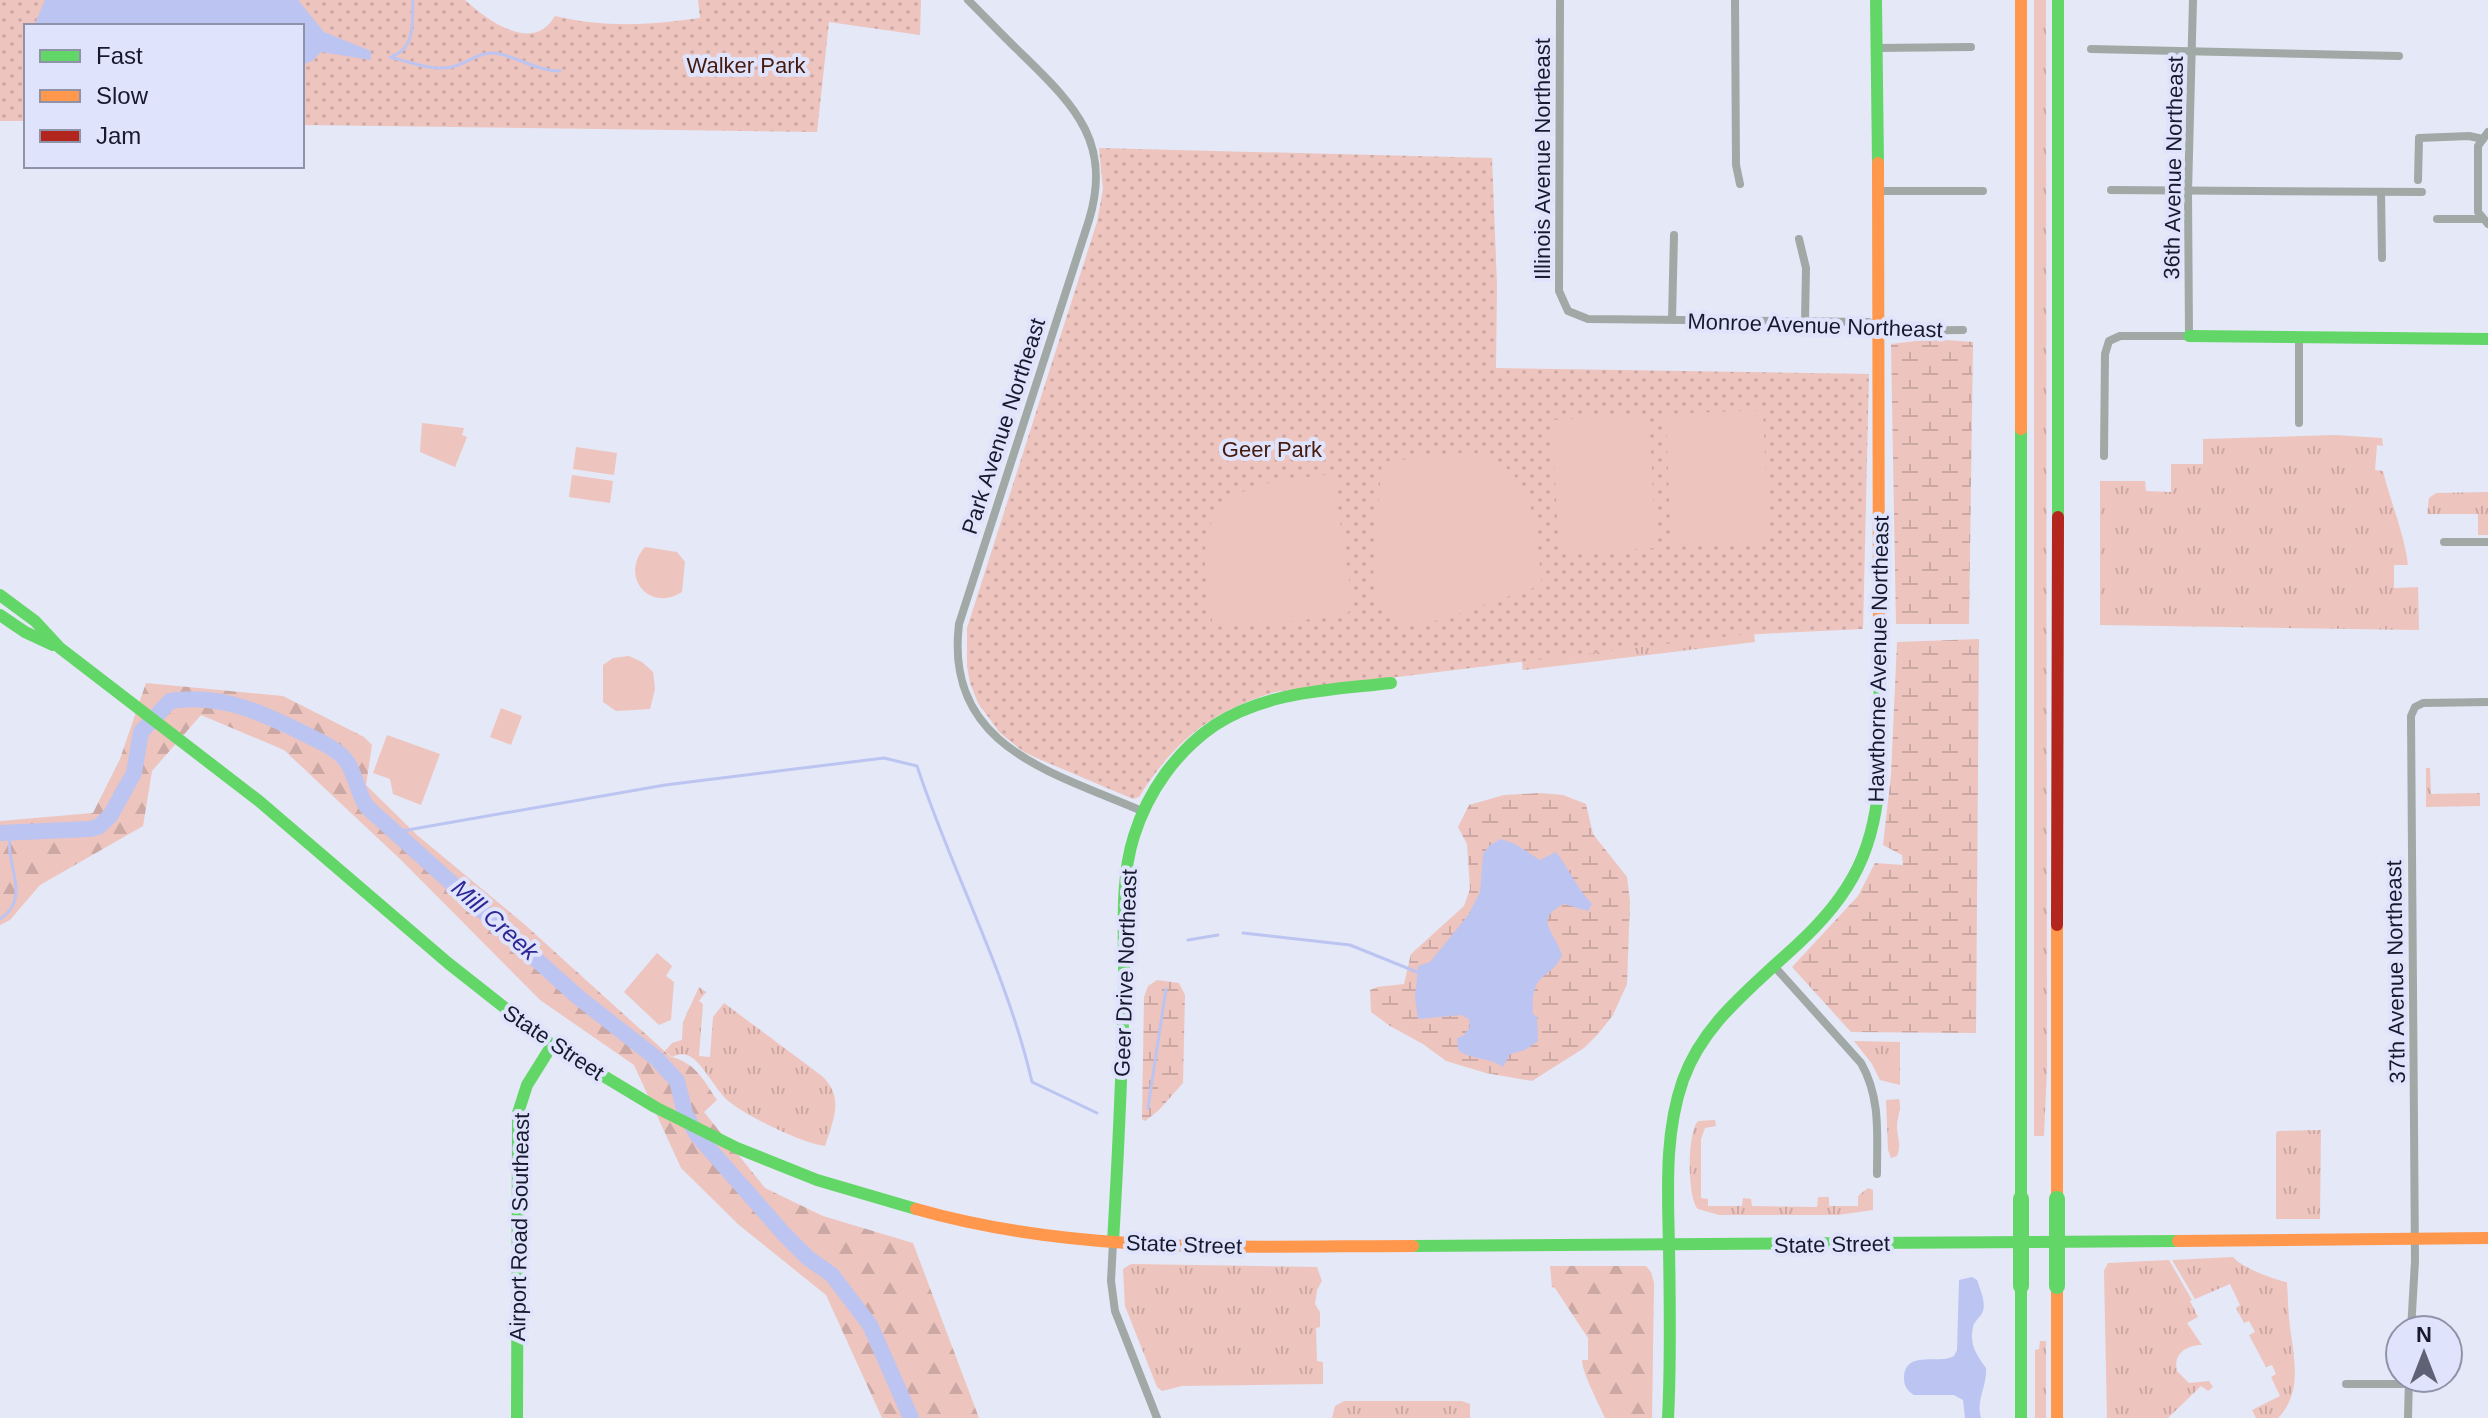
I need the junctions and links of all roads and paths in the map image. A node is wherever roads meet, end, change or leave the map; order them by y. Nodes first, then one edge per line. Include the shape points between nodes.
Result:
1 (968, 0) edge
2 (1560, 0) edge
3 (1735, 0) edge
4 (1876, 0) edge
5 (2021, 0) edge
6 (2058, 0) edge
7 (2193, 0) edge
8 (1971, 47) dead end
9 (1877, 48) junction
10 (2091, 49) dead end
11 (2192, 51) junction
12 (2399, 56) dead end
13 (2486, 135) edge
14 (2418, 180) dead end
15 (1740, 184) dead end
16 (2111, 190) dead end
17 (1879, 191) junction
18 (1983, 191) dead end
19 (2188, 192) junction
20 (2381, 192) junction
21 (2422, 192) dead end
22 (2437, 219) dead end
23 (2485, 222) edge
24 (1674, 235) dead end
25 (1799, 239) dead end
26 (2382, 258) dead end
27 (1572, 314) joint
28 (1672, 319) junction
29 (1805, 322) junction
30 (1879, 327) junction
31 (1963, 330) dead end
32 (2189, 336) junction
33 (2299, 337) junction
34 (2488, 339) edge
35 (2299, 423) dead end
36 (2104, 456) dead end
37 (2444, 542) dead end
38 (2488, 542) edge
39 (0, 595) edge
40 (0, 615) edge
41 (60, 648) junction
42 (1391, 683) dead end
43 (2488, 702) edge
44 (1142, 811) junction
45 (1774, 966) junction
46 (552, 1045) junction
47 (1877, 1174) dead end
48 (2414, 1238) junction
49 (2488, 1238) edge
50 (1113, 1242) junction
51 (1669, 1246) junction
52 (2412, 1314) edge
53 (2384, 1382) edge
54 (2346, 1384) dead end
55 (2409, 1394) edge
56 (517, 1418) edge
57 (1157, 1418) edge
58 (1668, 1418) edge
59 (2021, 1418) edge
60 (2057, 1418) edge
61 (2408, 1418) edge

1 - 44 street, Park Avenue Northeast via 1066,97 1087,134 1096,172 1089,220 959,624 962,681 977,715 1012,752
2 - 27 street, Illinois Avenue Northeast via 1559,291
3 - 15 street
4 - 9 main road, Hawthorne Avenue Northeast
5 - 59 main road, bridge
6 - 60 main road, bridge
7 - 11 street, 36th Avenue Northeast
8 - 9 street
9 - 17 main road, Hawthorne Avenue Northeast
10 - 11 street
11 - 12 street
11 - 19 street, 36th Avenue Northeast
13 - 14 street via 2419,138
13 - 23 street via 2478,150 2478,212
16 - 19 street
17 - 18 street
17 - 30 main road, Hawthorne Avenue Northeast
19 - 20 street
19 - 32 street, 36th Avenue Northeast
20 - 21 street
20 - 26 street
22 - 23 street
24 - 28 street
25 - 29 street via 1806,268
27 - 28 street, Monroe Avenue Northeast via 1588,319
28 - 29 street, Monroe Avenue Northeast
29 - 30 street, Monroe Avenue Northeast via 1868,322
30 - 31 street, Monroe Avenue Northeast
30 - 45 main road, Hawthorne Avenue Northeast via 1879,800 1866,853 1840,901
32 - 33 main road
32 - 36 street via 2120,336 2109,341
33 - 34 main road
33 - 35 street
37 - 38 street
39 - 41 main road, State Street
40 - 41 main road, State Street
41 - 46 main road, State Street via 259,801
42 - 44 main road, Geer Drive Northeast via 1288,697 1241,711 1210,729 1170,764
43 - 48 street, 37th Avenue Northeast via 2429,702 2415,707 2411,721
44 - 50 main road, Geer Drive Northeast via 1126,878
45 - 47 street via 1861,1063 1869,1079 1877,1114
45 - 51 main road, Hawthorne Avenue Northeast via 1712,1027 1681,1084 1668,1150
46 - 50 main road, State Street via 655,1107 817,1180 903,1207 999,1228
46 - 56 main road, Airport Road Southeast via 527,1085 518,1113
48 - 49 main road, State Street
48 - 51 main road, State Street
48 - 52 street, 37th Avenue Northeast
50 - 51 main road, State Street
50 - 57 street via 1115,1311
51 - 58 main road, Hawthorne Avenue Northeast
53 - 54 street
55 - 61 street

